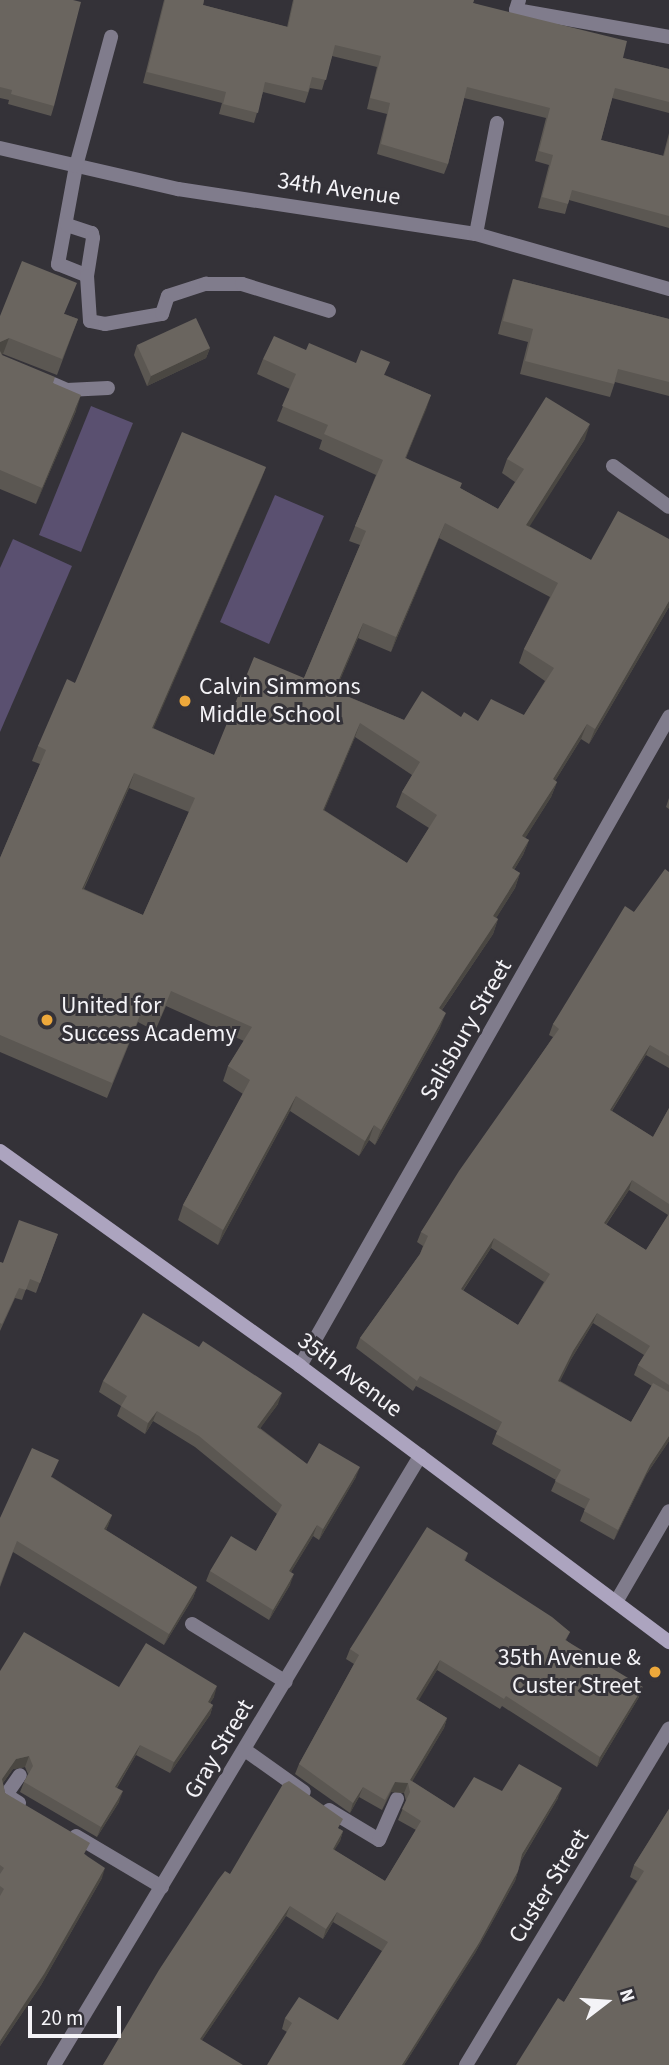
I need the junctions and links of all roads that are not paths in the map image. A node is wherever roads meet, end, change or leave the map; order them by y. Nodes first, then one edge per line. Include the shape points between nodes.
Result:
1 (519, 0) edge
2 (111, 37) dead end
3 (669, 37) edge
4 (497, 123) dead end
5 (0, 148) edge
6 (76, 166) junction
7 (67, 225) junction
8 (476, 234) junction
9 (86, 276) junction
10 (669, 289) edge
11 (329, 311) dead end
12 (34, 376) edge
13 (108, 388) dead end
14 (613, 466) dead end
15 (669, 507) edge
16 (669, 717) edge
17 (0, 1151) edge
18 (300, 1366) junction
19 (420, 1456) junction
20 (669, 1511) edge
21 (616, 1602) junction
22 (192, 1624) dead end
23 (669, 1642) edge
24 (286, 1682) junction
25 (669, 1729) edge
26 (245, 1750) junction
27 (19, 1774) edge
28 (397, 1799) edge
29 (30, 1809) edge
30 (66, 1830) edge
31 (162, 1887) junction
32 (54, 2065) edge
33 (466, 2065) edge

1 - 3 street via 516,10
2 - 6 street
4 - 8 street
5 - 6 street, 34th Avenue
6 - 7 street
6 - 8 street, 34th Avenue via 178,189
7 - 9 street via 92,233
7 - 9 street via 58,264
8 - 10 street, 34th Avenue
9 - 11 street via 90,321 106,324 162,314 168,296 206,284 242,284
12 - 13 street via 67,390
14 - 15 street
16 - 18 street, Salisbury Street
17 - 18 main road, 35th Avenue
18 - 19 main road, 35th Avenue
19 - 21 main road, 35th Avenue
19 - 24 street, Gray Street
20 - 21 street
21 - 23 main road, 35th Avenue
22 - 24 street
24 - 26 street, Gray Street
25 - 33 street, Custer Street
26 - 28 street via 351,1826 379,1840
26 - 31 street, Gray Street
27 - 29 street via 6,1795
30 - 31 street
31 - 32 street, Gray Street

